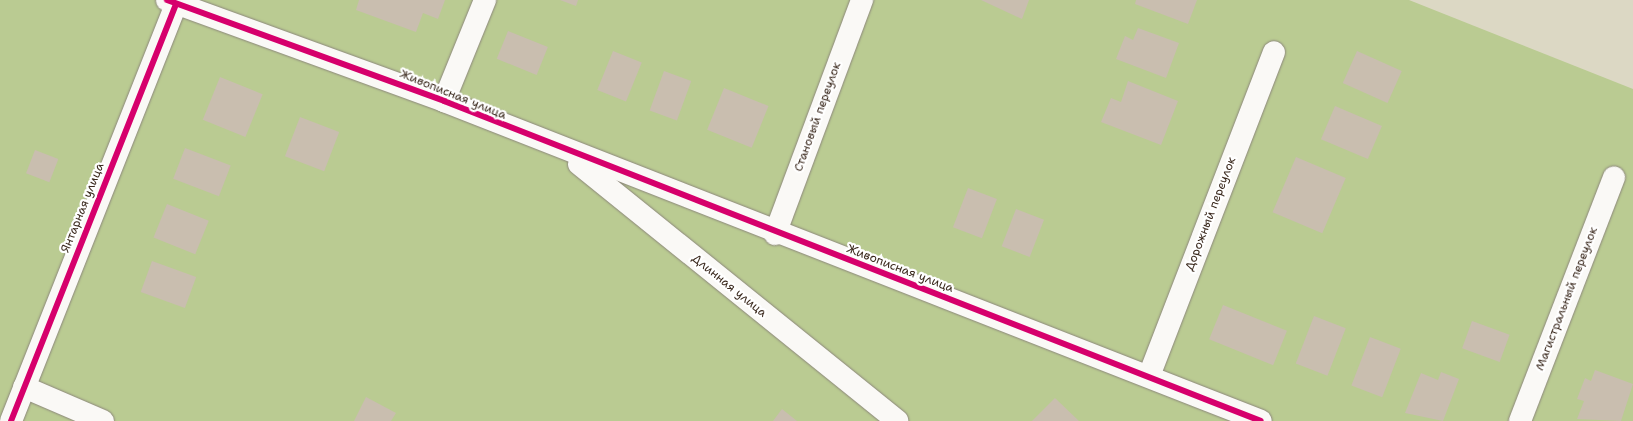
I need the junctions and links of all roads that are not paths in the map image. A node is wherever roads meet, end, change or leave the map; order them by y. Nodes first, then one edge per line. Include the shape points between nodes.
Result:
1 (485, 0) edge
2 (862, 0) edge
3 (171, 2) edge
4 (1274, 52) dead end
5 (444, 102) junction
6 (562, 151) junction
7 (1614, 177) dead end
8 (775, 234) junction
9 (1148, 376) junction
10 (24, 387) junction
11 (11, 421) edge
12 (103, 421) edge
13 (897, 421) edge
14 (1260, 421) edge
15 (1520, 421) edge

1 - 5 street
2 - 8 street, Становый переулок
3 - 5 street, Живописная улица
3 - 10 street, Янтарная улица
4 - 9 street, Дорожный переулок
5 - 6 street, Живописная улица
6 - 8 street, Живописная улица
6 - 13 street, Длинная улица
7 - 15 street, Магистральный переулок
8 - 9 street, Живописная улица
9 - 14 street, Живописная улица
10 - 11 street, Янтарная улица
10 - 12 street

